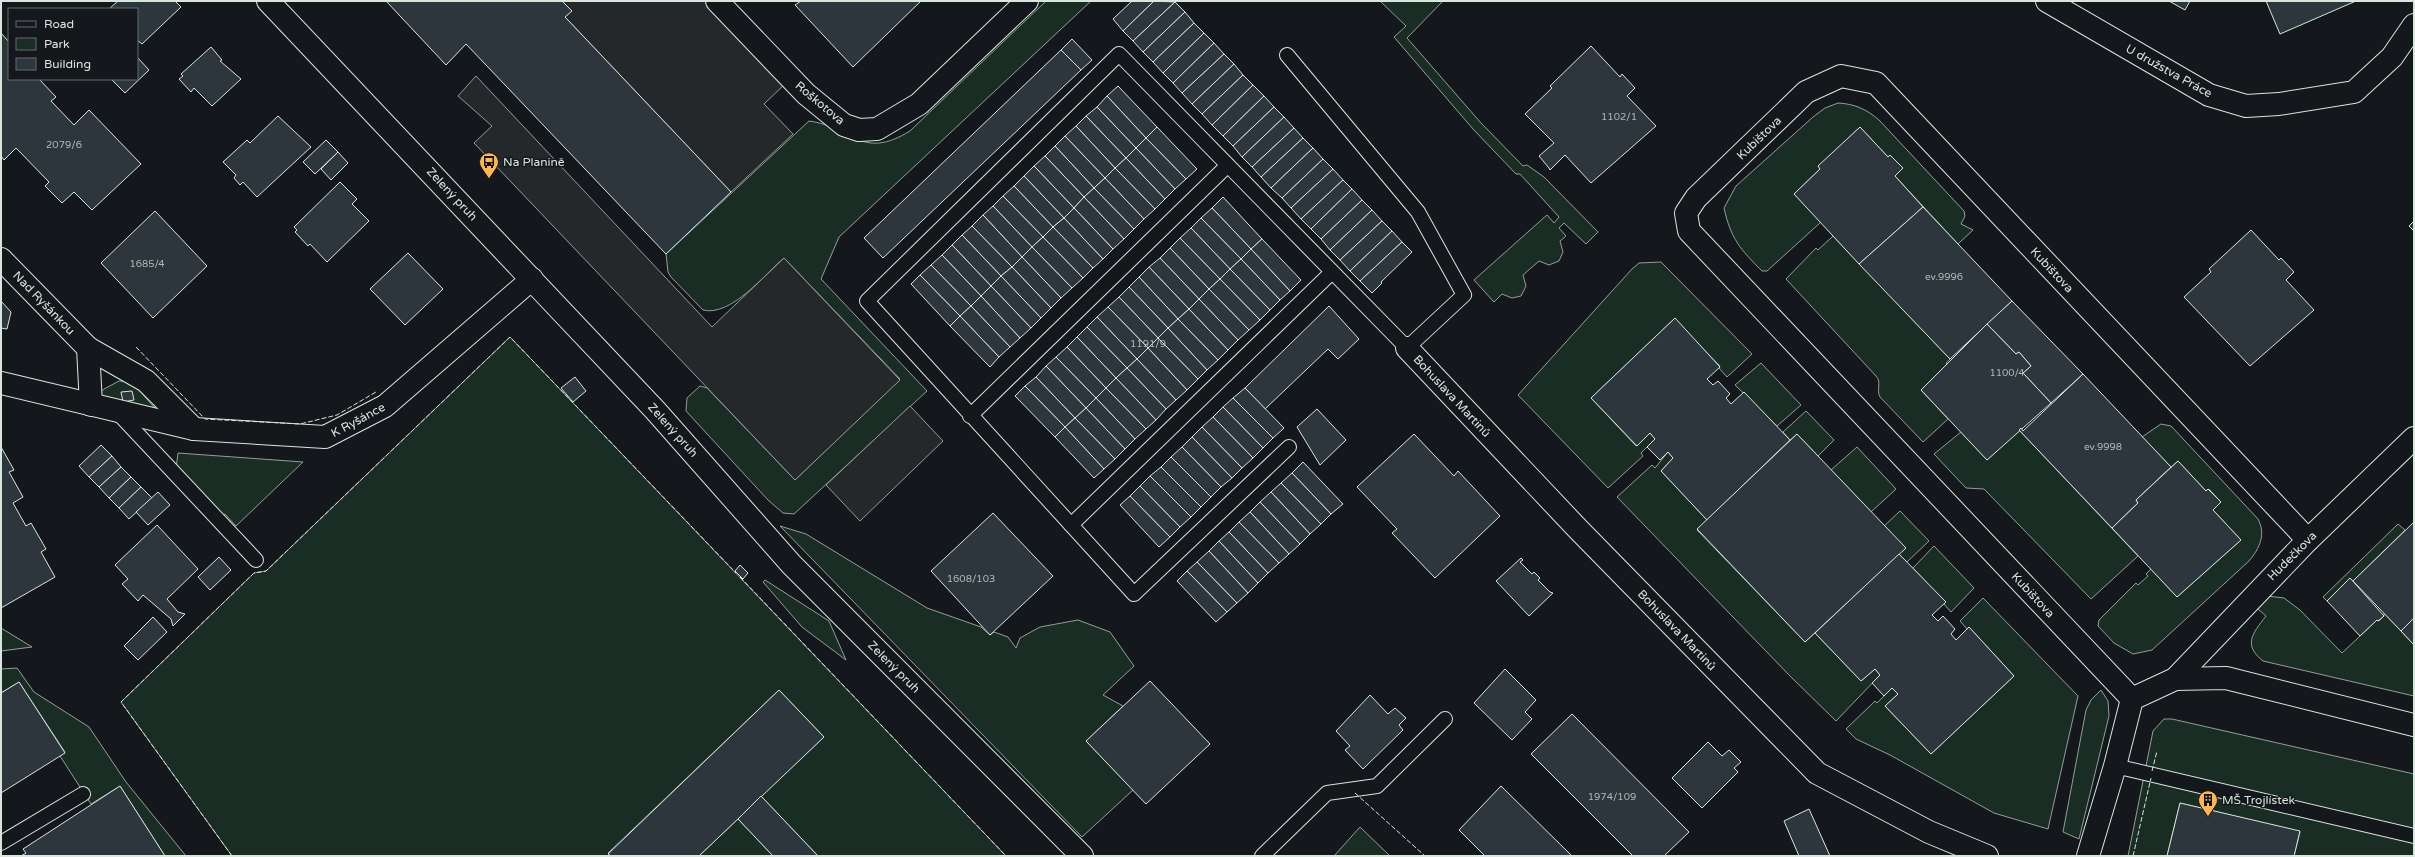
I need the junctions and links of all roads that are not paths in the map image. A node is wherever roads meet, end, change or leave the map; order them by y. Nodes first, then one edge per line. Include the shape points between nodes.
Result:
1 (268, 1) edge
2 (717, 1) edge
3 (1027, 1) edge
4 (2047, 1) edge
5 (2414, 25) edge
6 (1287, 55) dead end
7 (1227, 166) junction
8 (1, 259) edge
9 (1331, 273) junction
10 (532, 279) junction
11 (88, 348) junction
12 (1407, 348) junction
13 (1, 383) edge
14 (91, 405) junction
15 (116, 412) junction
16 (970, 416) junction
17 (194, 429) junction
18 (2414, 438) edge
19 (1289, 447) dead end
20 (1072, 526) junction
21 (2308, 540) junction
22 (256, 560) dead end
23 (2175, 679) junction
24 (2132, 699) junction
25 (1445, 719) dead end
26 (2414, 725) edge
27 (2115, 766) junction
28 (83, 794) dead end
29 (2414, 836) edge
30 (1, 843) edge
31 (1082, 856) edge
32 (1262, 856) edge
33 (1987, 856) edge
34 (2088, 856) edge

1 - 10 street, Zelený pruh
2 - 3 street, Roškotova via 806,94 844,125 859,130 877,129 919,104
4 - 5 street, U družstva Práce via 2209,95 2246,106 2279,104 2354,92 2392,57
6 - 12 lane via 1418,212 1464,295
7 - 9 lane
7 - 16 lane
7 - 16 lane via 1119,54 867,301
8 - 11 street, Nad Ryšánkou
9 - 12 lane
9 - 20 lane
10 - 17 street, K Ryšánce via 385,406 325,437
10 - 31 street, Zelený pruh via 655,410 791,564
11 - 14 street
11 - 17 street, Nad Ryšánkou via 146,381
12 - 33 street, Bohuslava Martinů via 1577,528 1816,773 1929,832
13 - 14 street, K Ryšánce
14 - 15 street, K Ryšánce
15 - 17 street, K Ryšánce
15 - 22 lane
16 - 20 lane
18 - 21 street, Hudečkova
19 - 20 lane via 1134,594
21 - 23 street, Hudečkova
21 - 24 street, Kubištova via 1876,83 1841,76 1806,92 1696,198 1686,213 1689,231
23 - 24 street, Hudečkova
23 - 26 street, Hudečkova via 2226,678
24 - 27 street
25 - 32 lane via 1377,786 1327,793
27 - 29 lane
27 - 34 street
28 - 30 lane

